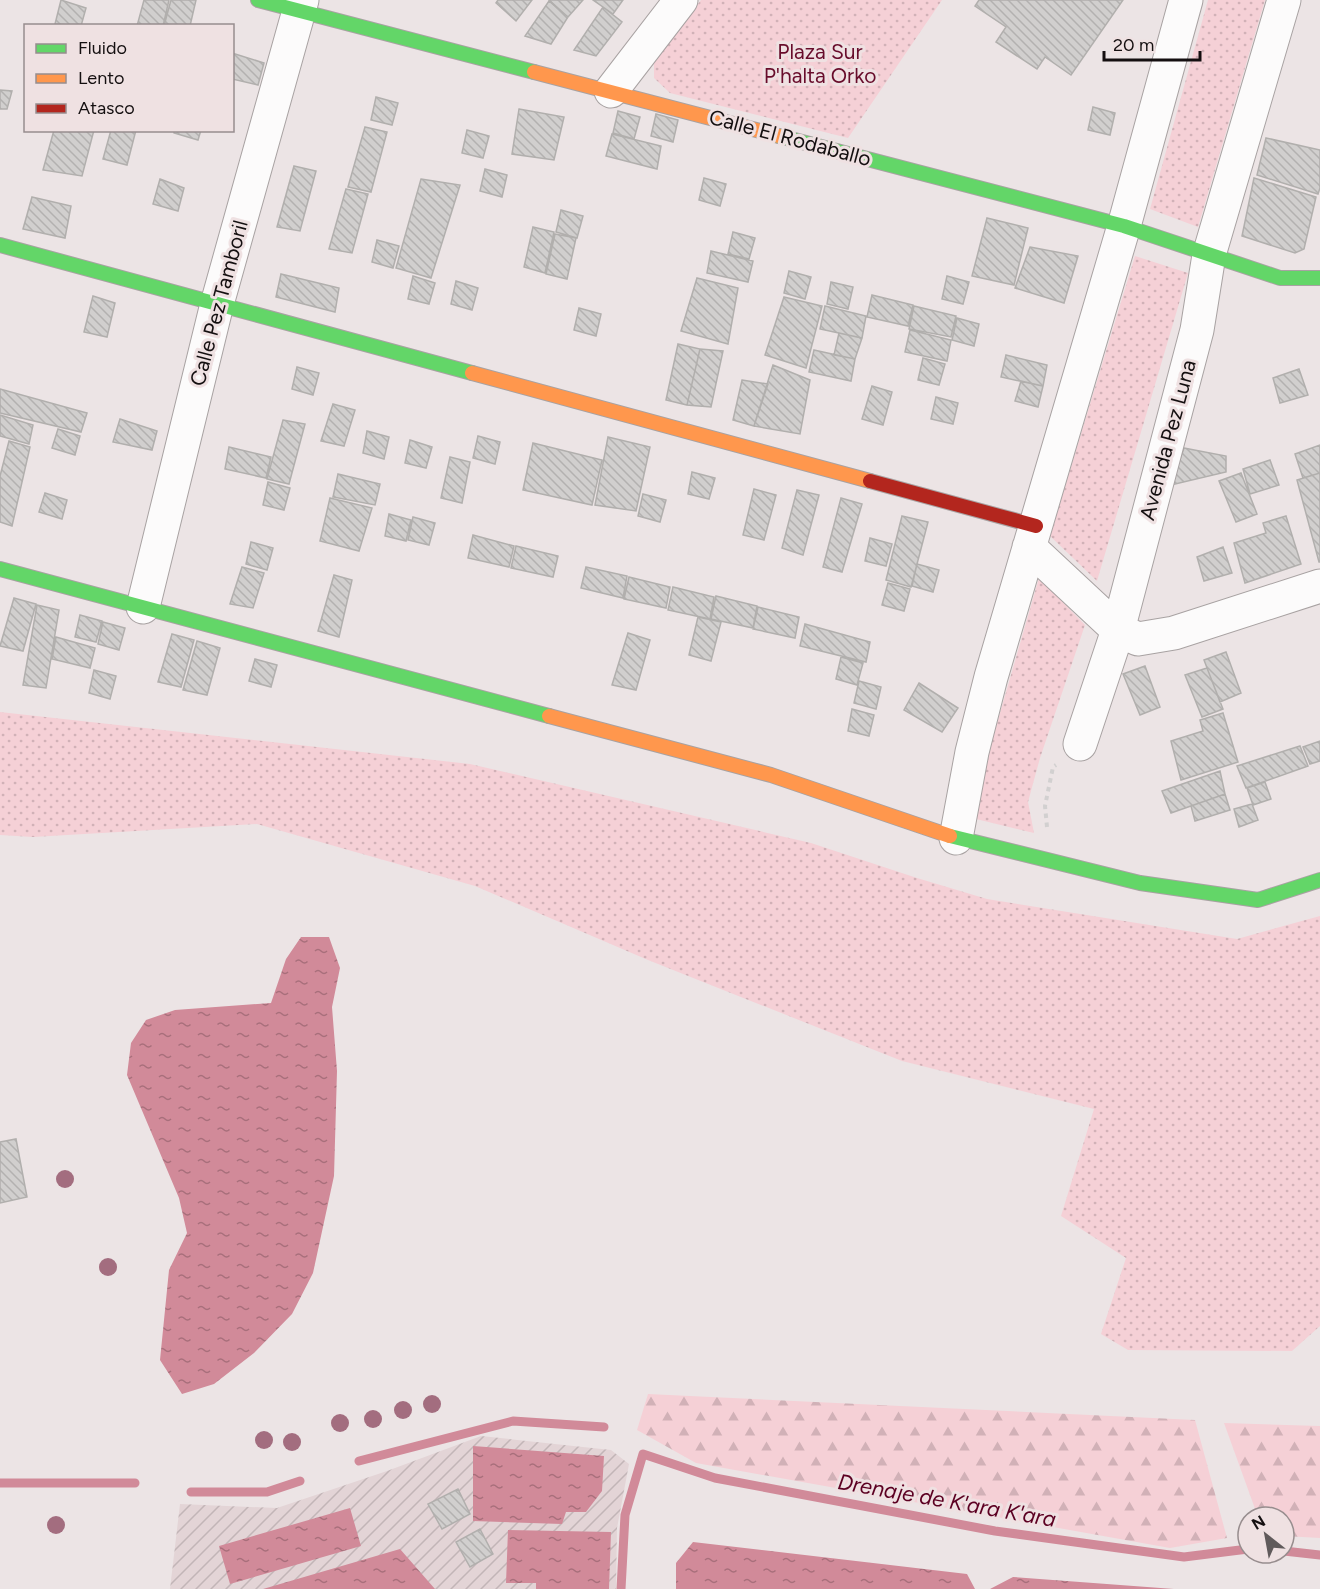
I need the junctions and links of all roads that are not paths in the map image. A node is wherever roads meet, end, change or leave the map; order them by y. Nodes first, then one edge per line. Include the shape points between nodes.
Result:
1 (258, 0) edge
2 (681, 0) edge
3 (1186, 0) edge
4 (1284, 0) edge
5 (301, 6) edge
6 (611, 91) junction
7 (1124, 226) junction
8 (0, 245) edge
9 (1209, 255) junction
10 (1320, 278) edge
11 (217, 304) junction
12 (1032, 536) junction
13 (0, 569) edge
14 (1320, 586) edge
15 (143, 608) junction
16 (1118, 630) junction
17 (1080, 744) road end
18 (956, 838) junction
19 (1320, 880) edge

1 - 5 street, Calle El Rodaballo
2 - 6 street
3 - 7 street
4 - 9 street, Avenida Pez Luna
5 - 6 street, Calle El Rodaballo
5 - 11 street, Calle Pez Tamboril
6 - 7 street, Calle El Rodaballo
7 - 9 street, Calle El Rodaballo
7 - 12 street
8 - 11 street
9 - 10 street, Calle El Rodaballo via 1280,278
9 - 16 street, Avenida Pez Luna via 1197,330
11 - 12 street
11 - 15 street, Calle Pez Tamboril
12 - 16 street
12 - 18 street via 972,752
13 - 15 street
14 - 16 street via 1174,633 1138,639
15 - 18 street via 771,776
16 - 17 street, Avenida Pez Luna
18 - 19 street via 1140,883 1258,900

